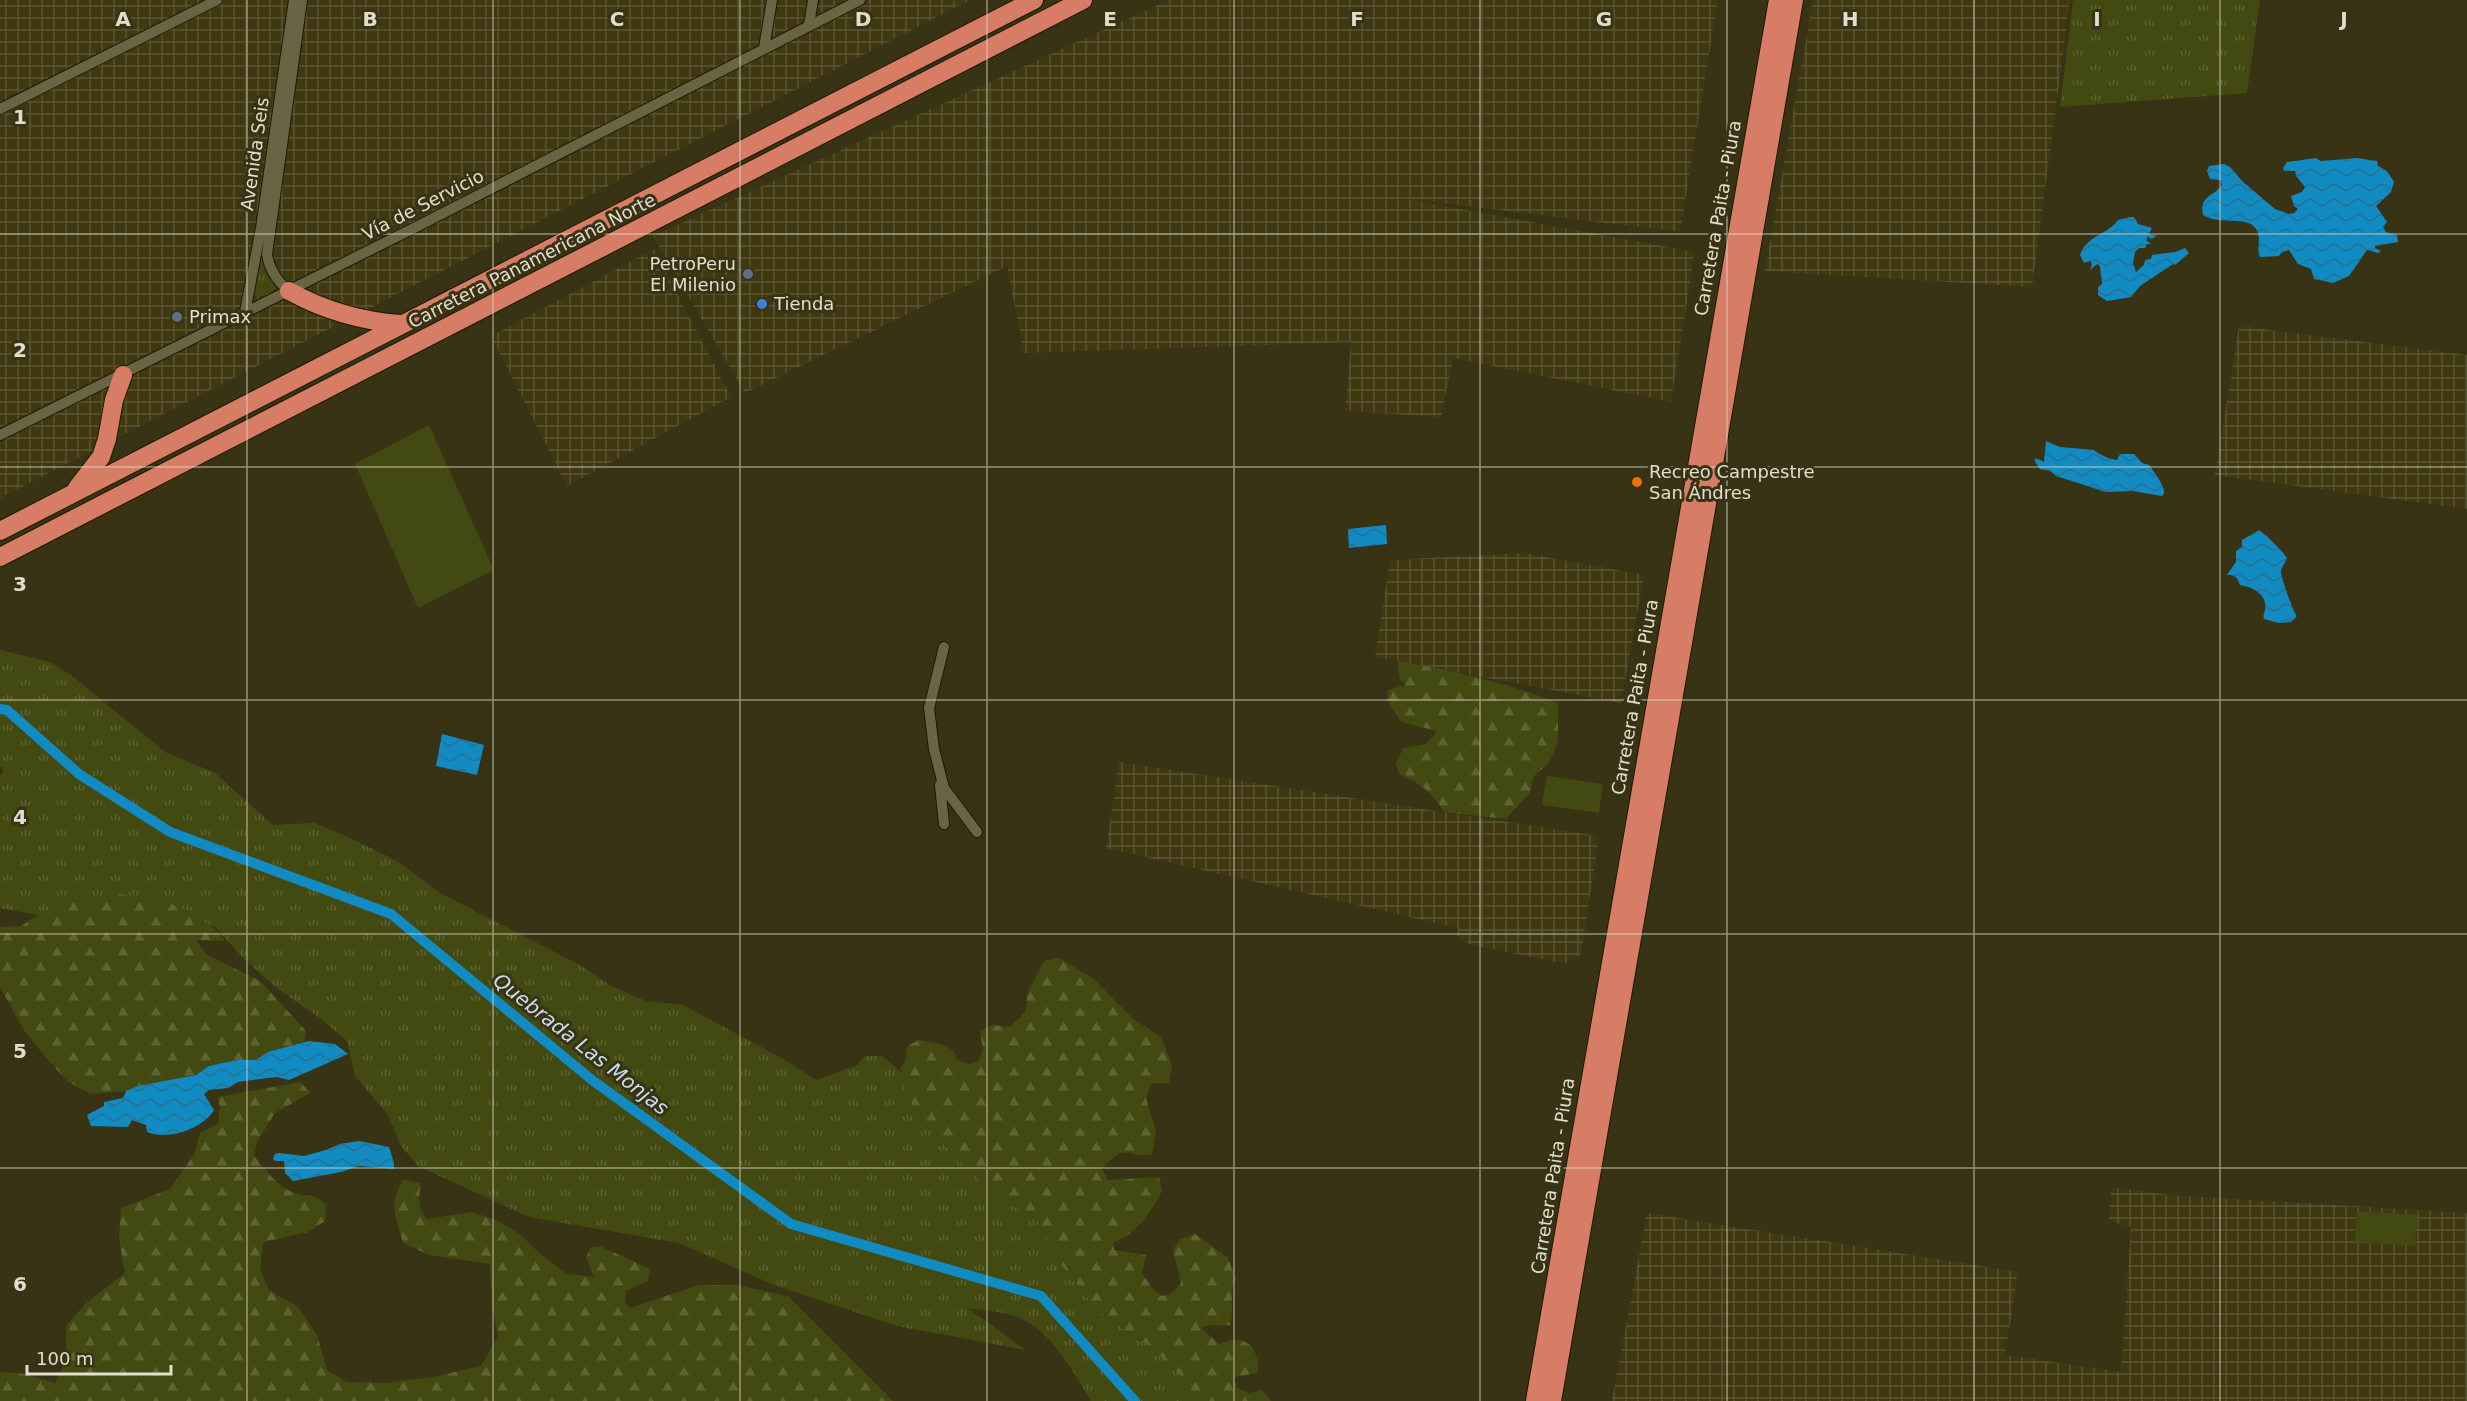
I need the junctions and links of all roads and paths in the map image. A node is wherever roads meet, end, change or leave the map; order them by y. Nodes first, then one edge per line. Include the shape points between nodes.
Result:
1 (217, 0) edge
2 (772, 0) edge
3 (813, 0) edge
4 (860, 0) edge
5 (1034, 0) edge
6 (1082, 0) edge
7 (1778, 0) edge
8 (1794, 0) edge
9 (297, 3) edge
10 (809, 25) junction
11 (764, 48) junction
12 (0, 109) edge
13 (526, 261) junction
14 (538, 282) junction
15 (289, 291) junction
16 (245, 312) junction
17 (403, 324) junction
18 (123, 375) junction
19 (0, 435) edge
20 (73, 493) junction
21 (0, 531) edge
22 (0, 557) edge
23 (944, 647) dead end
24 (939, 772) junction
25 (944, 824) dead end
26 (977, 832) dead end
27 (1535, 1401) edge
28 (1552, 1401) edge

1 - 12 street
2 - 11 street
3 - 10 street
4 - 10 street, Vía de Servicio
5 - 13 highway, Carretera Panamericana Norte
6 - 14 highway, Carretera Panamericana Norte
7 - 27 highway, Carretera Paita - Piura
8 - 28 highway, Carretera Paita - Piura
9 - 15 street, Avenida Seis via 267,254 275,277
9 - 16 street, Avenida Seis
10 - 11 street, Vía de Servicio
11 - 15 street, Vía de Servicio
13 - 14 highway
13 - 17 highway, Carretera Panamericana Norte
14 - 22 highway, Carretera Panamericana Norte
15 - 16 street, Vía de Servicio
15 - 17 highway via 339,314
16 - 18 street, Vía de Servicio
17 - 20 highway, Carretera Panamericana Norte
18 - 19 street, Vía de Servicio
18 - 20 highway via 101,457
20 - 21 highway, Carretera Panamericana Norte
23 - 24 street via 929,708
24 - 25 street
24 - 26 street via 952,802

